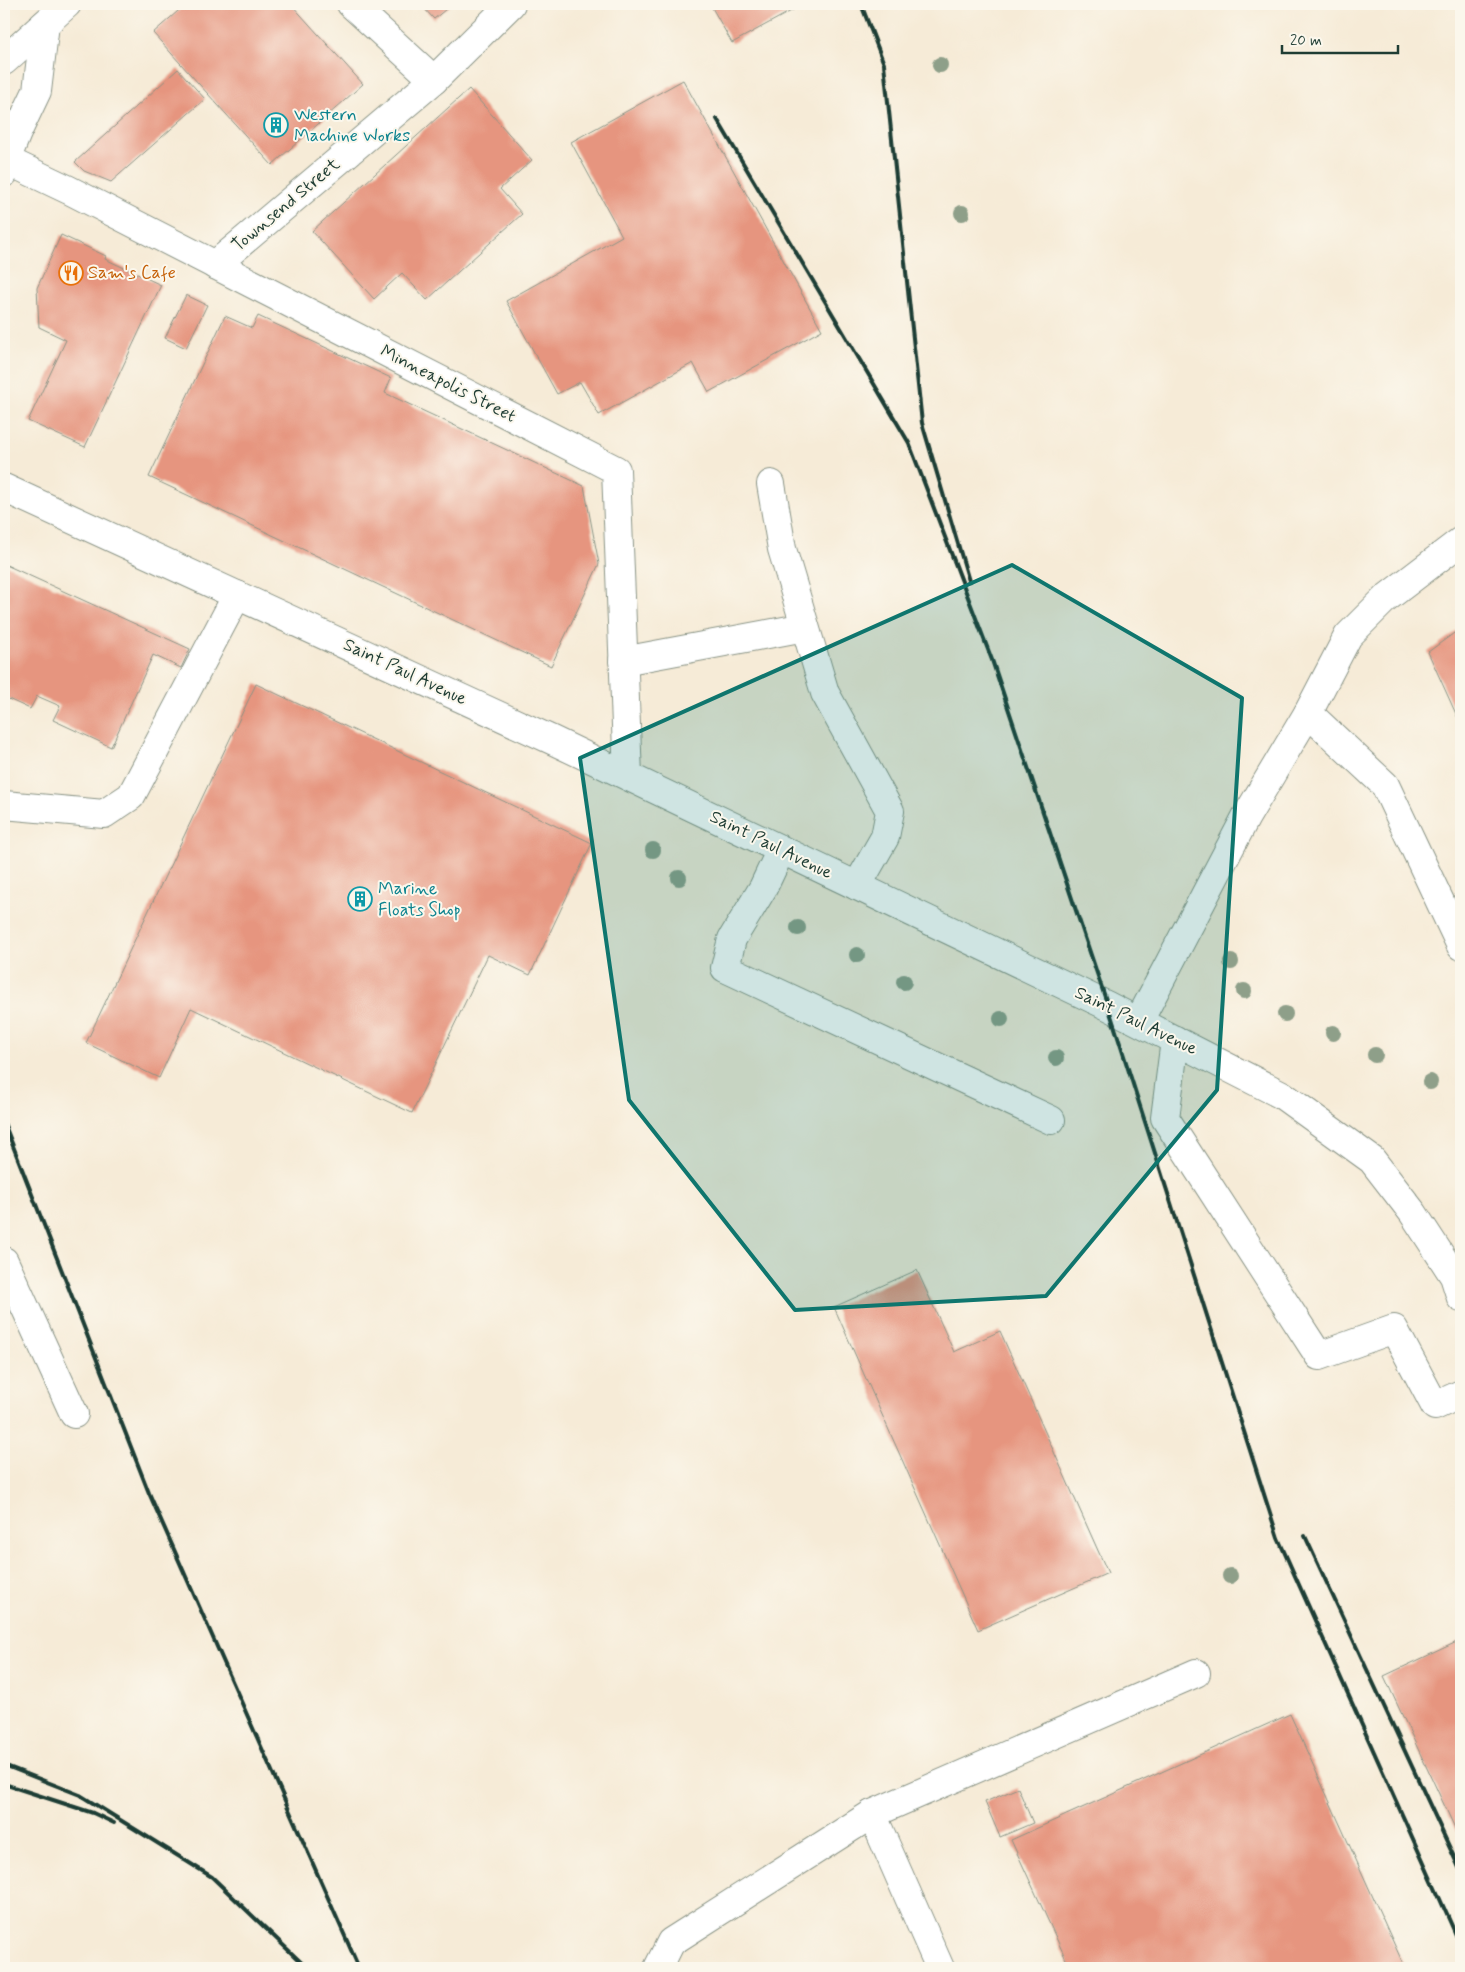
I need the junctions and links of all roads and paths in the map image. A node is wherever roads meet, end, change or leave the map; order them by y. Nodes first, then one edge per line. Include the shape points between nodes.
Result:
1 (68, 4) edge
2 (351, 4) edge
3 (511, 4) edge
4 (45, 24) junction
5 (4, 62) edge
6 (434, 80) junction
7 (5, 167) edge
8 (215, 265) junction
9 (771, 484) dead end
10 (4, 488) edge
11 (1461, 541) edge
12 (237, 595) junction
13 (805, 627) junction
14 (623, 661) junction
15 (1308, 712) junction
16 (628, 776) junction
17 (4, 805) edge
18 (781, 850) junction
19 (857, 886) junction
20 (1461, 946) edge
21 (1139, 1021) junction
22 (1175, 1040) junction
23 (1051, 1120) dead end
24 (4, 1261) edge
25 (1461, 1298) edge
26 (1461, 1394) edge
27 (74, 1414) dead end
28 (1196, 1673) dead end
29 (872, 1814) junction
30 (658, 1968) edge
31 (940, 1968) edge

1 - 4 street
2 - 6 street
3 - 6 street, Townsend Street
4 - 5 street
4 - 7 street via 37,91
6 - 8 street, Townsend Street
7 - 8 street, Minneapolis Street via 69,190
8 - 14 street, Minneapolis Street via 616,470
9 - 13 street via 782,550
10 - 12 street, Saint Paul Avenue
11 - 15 street via 1385,599 1348,636
12 - 16 street, Saint Paul Avenue
12 - 17 street via 131,796 104,814
13 - 14 street
13 - 19 street via 825,692 890,811 885,838
14 - 16 street, Minneapolis Street
15 - 20 street via 1385,785
15 - 21 street via 1246,817
16 - 18 street, Saint Paul Avenue
18 - 19 street, Saint Paul Avenue
18 - 23 street via 763,888 732,939 725,968
19 - 21 street, Saint Paul Avenue
21 - 22 street, Saint Paul Avenue
22 - 25 street, Saint Paul Avenue via 1282,1095 1372,1160 1413,1213 1454,1276
22 - 26 street via 1166,1118 1320,1356 1394,1329 1435,1406
24 - 27 street
28 - 29 street
29 - 30 street via 671,1942
29 - 31 street

